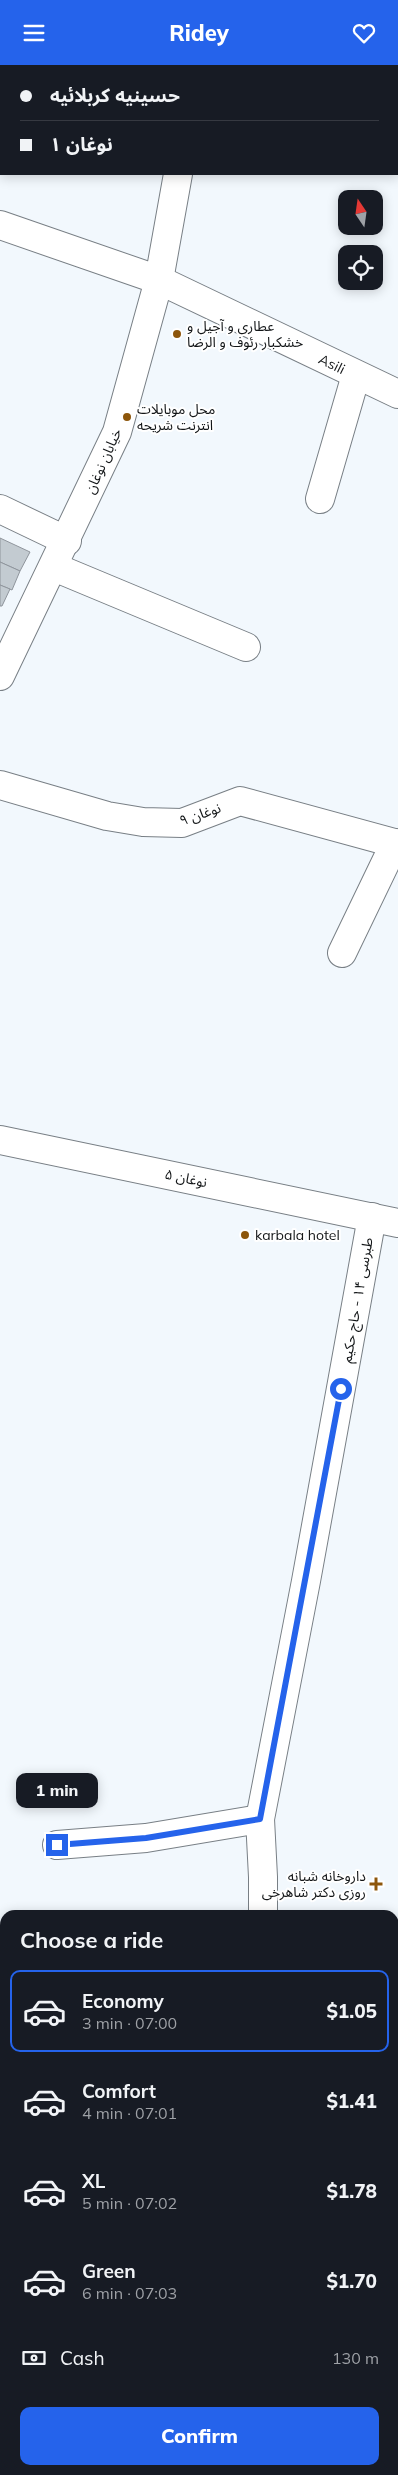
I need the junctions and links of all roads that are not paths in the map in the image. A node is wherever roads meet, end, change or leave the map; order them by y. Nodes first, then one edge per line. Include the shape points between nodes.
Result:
1 (178, 175) edge
2 (0, 225) edge
3 (159, 280) junction
4 (356, 375) junction
5 (398, 394) edge
6 (320, 499) dead end
7 (0, 509) edge
8 (67, 541) junction
9 (54, 567) junction
10 (246, 647) dead end
11 (0, 676) edge
12 (0, 785) edge
13 (397, 844) edge
14 (342, 953) dead end
15 (0, 1140) edge
16 (385, 1220) edge
17 (260, 1819) junction
18 (57, 1845) dead end
19 (263, 1910) edge

1 - 3 street, خیابان نوغان
2 - 3 street, Asili
3 - 4 street, Asili
3 - 8 street, خیابان نوغان via 117,432
4 - 5 street, Asili
4 - 6 street
7 - 8 street
8 - 9 street, خیابان نوغان
9 - 10 street
9 - 11 street, خیابان نوغان
12 - 13 street, نوغان ۹ via 116,818 143,822 182,823 240,801
13 - 14 street
15 - 16 street, نوغان ۵
16 - 17 street, طبرسی ۱۴ - حاج حکیم via 306,1581
17 - 18 street via 146,1838
17 - 19 street, طبرسی ۱۴ - حاج حکیم

